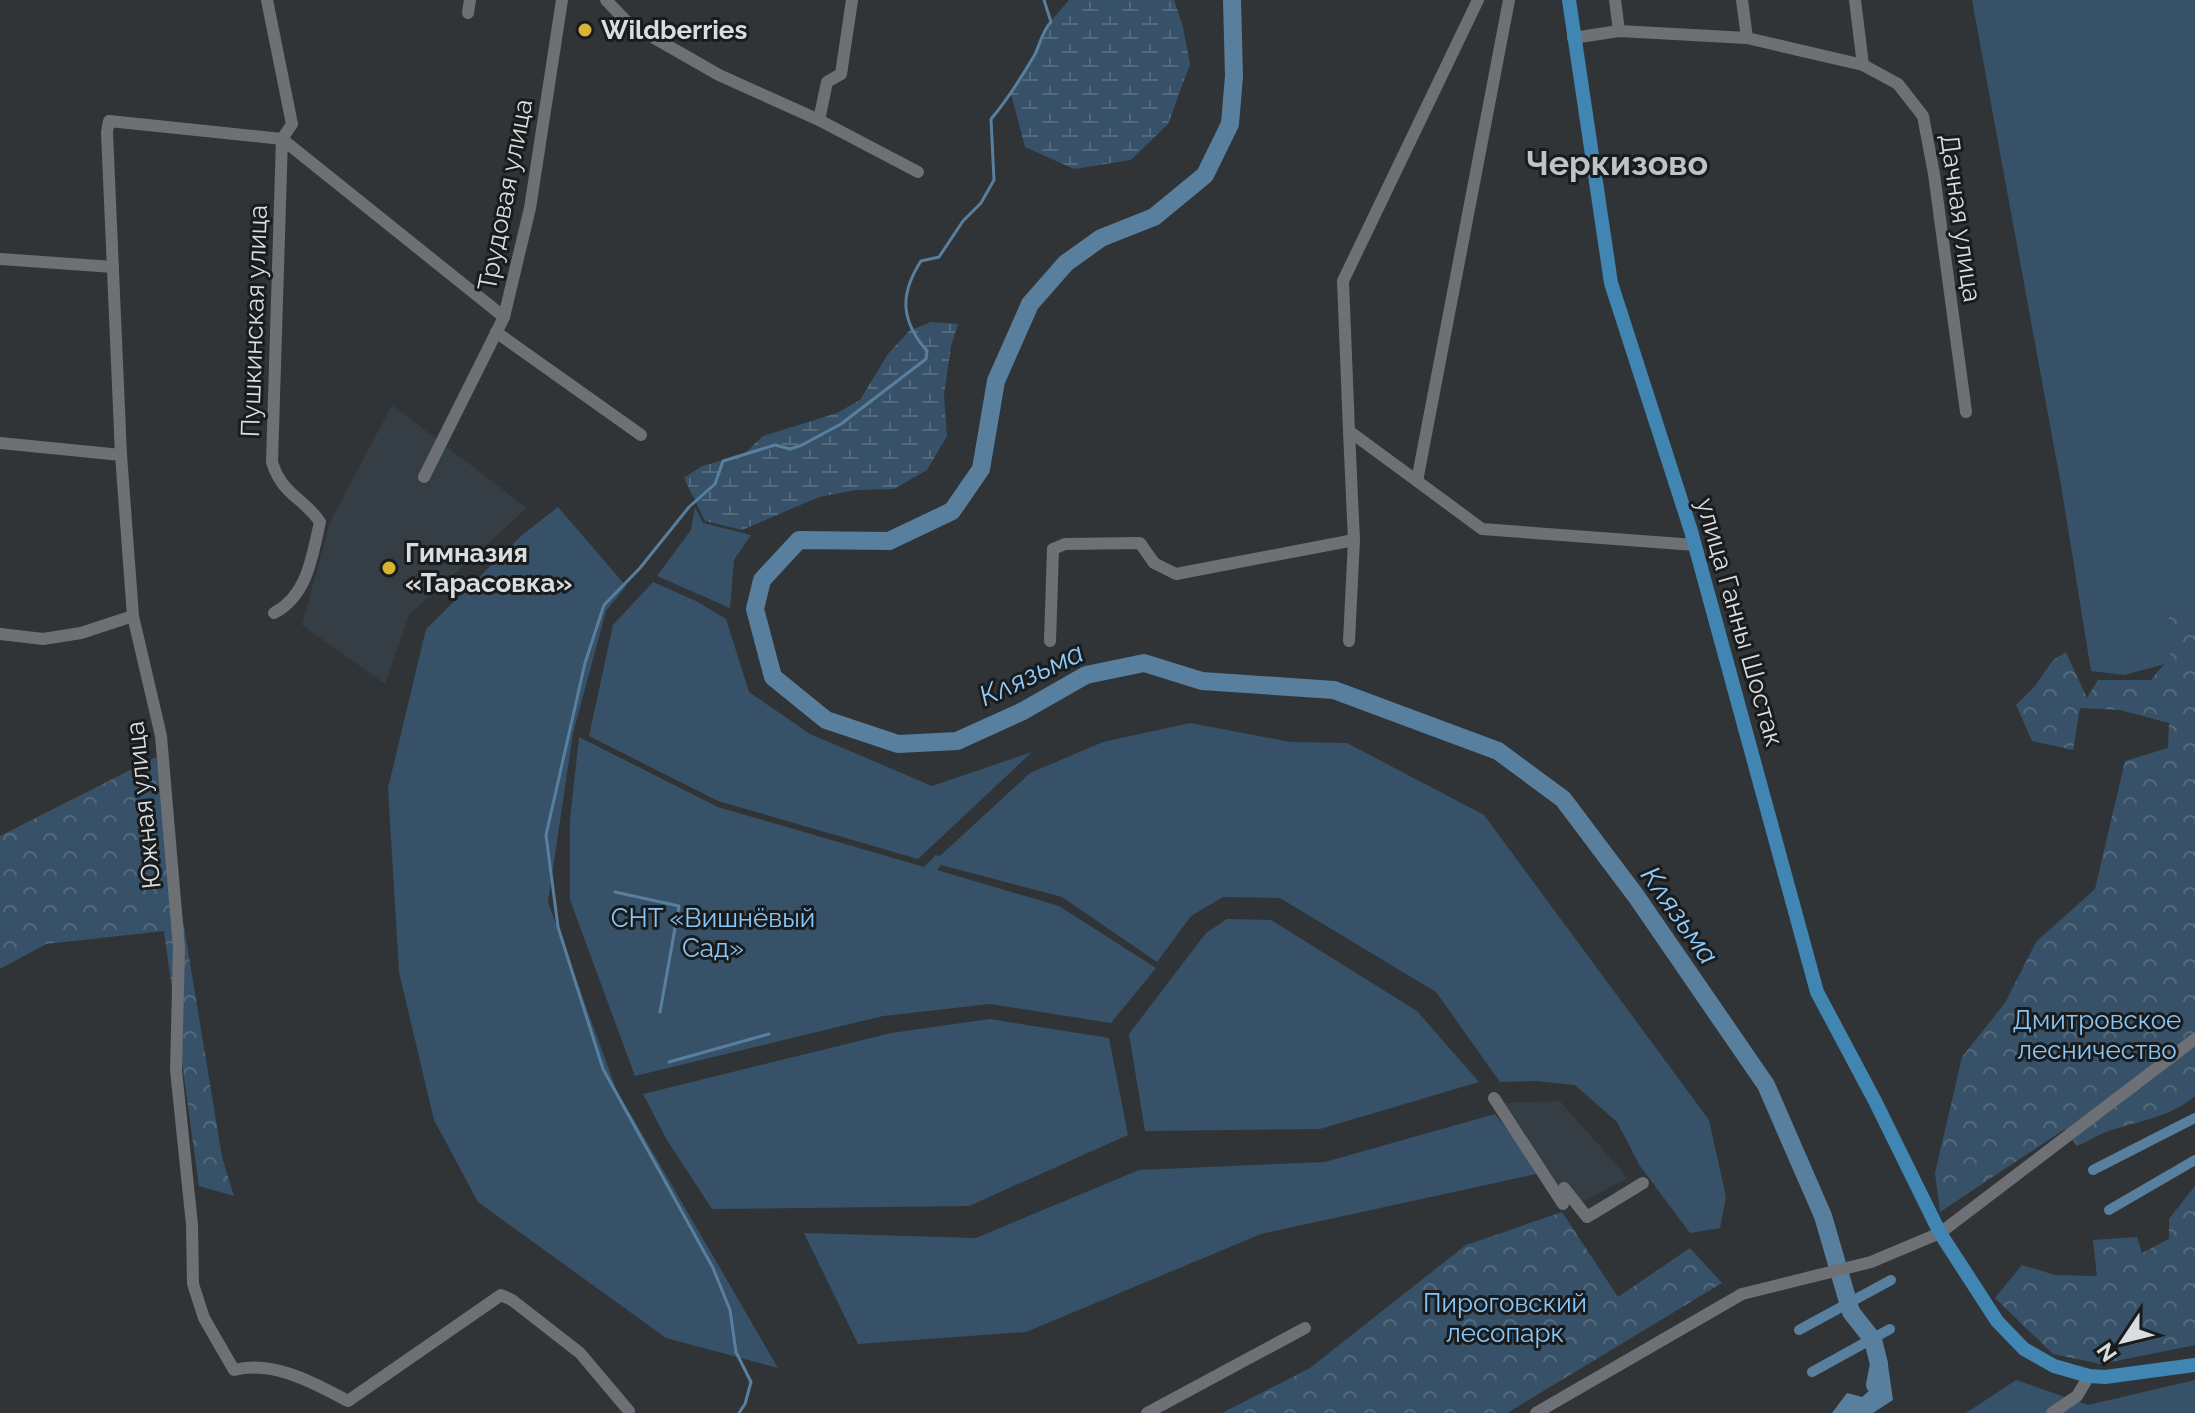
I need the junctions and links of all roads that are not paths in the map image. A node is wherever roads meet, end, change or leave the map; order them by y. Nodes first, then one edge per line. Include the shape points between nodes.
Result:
1 (267, 0) edge
2 (562, 0) edge
3 (606, 0) edge
4 (852, 0) edge
5 (1478, 0) edge
6 (1509, 0) edge
7 (1569, 0) edge
8 (1615, 0) edge
9 (1742, 0) edge
10 (1855, 0) edge
11 (1619, 31) junction
12 (1573, 38) junction
13 (1747, 38) junction
14 (1863, 65) junction
15 (819, 120) junction
16 (282, 139) junction
17 (918, 172) dead end
18 (0, 259) edge
19 (113, 267) junction
20 (504, 317) junction
21 (496, 332) junction
22 (1966, 412) dead end
23 (1349, 431) junction
24 (641, 435) dead end
25 (0, 443) edge
26 (121, 455) junction
27 (424, 477) dead end
28 (1417, 481) junction
29 (1354, 540) junction
30 (1695, 545) junction
31 (274, 613) dead end
32 (133, 616) junction
33 (0, 634) edge
34 (1050, 641) dead end
35 (1349, 641) dead end
36 (2195, 1039) edge
37 (1494, 1098) dead end
38 (1643, 1183) dead end
39 (1564, 1188) dead end
40 (1563, 1204) dead end
41 (1940, 1233) junction
42 (1305, 1328) dead end
43 (2195, 1365) edge
44 (2089, 1376) junction
45 (629, 1411) dead end
46 (1147, 1413) edge
47 (1536, 1413) edge
48 (2052, 1413) edge

1 - 16 street, Пушкинская улица via 292,124
2 - 20 street, Трудовая улица via 530,208
3 - 15 street via 628,23 719,75
4 - 15 street via 841,74 827,82
5 - 23 street via 1343,281
6 - 28 street
7 - 12 main road, улица Ганны Шостак
8 - 11 street
9 - 13 street
10 - 14 street
11 - 12 street, Дачная улица
11 - 13 street, Дачная улица
12 - 30 main road, улица Ганны Шостак via 1611,283
13 - 14 street, Дачная улица
14 - 22 street, Дачная улица via 1898,84 1923,116
15 - 17 street
16 - 19 street, Южная улица via 109,121
16 - 20 street
16 - 31 street, Пушкинская улица via 272,462 280,484 320,522 306,579 289,605
18 - 19 street
19 - 26 street, Южная улица
20 - 21 street, Трудовая улица
21 - 24 street
21 - 27 street, Трудовая улица
23 - 28 street
23 - 29 street
25 - 26 street
26 - 32 street, Южная улица
28 - 30 street via 1482,529
29 - 34 street via 1176,574 1154,563 1140,543 1065,544 1053,549
29 - 35 street
30 - 41 main road, улица Ганны Шостак via 1817,992
32 - 33 street via 43,639
32 - 45 street, Южная улица via 163,752 179,948 176,1070 193,1284 204,1318 234,1370 248,1367 302,1377 348,1401 501,1295 580,1353
36 - 41 street
37 - 40 street
38 - 39 street via 1587,1217
41 - 44 main road, улица Ганны Шостак via 1997,1321 2024,1349 2054,1366
41 - 47 street via 1871,1262 1742,1294
42 - 46 street
43 - 44 main road, улица Ганны Шостак
44 - 48 street via 2077,1396

